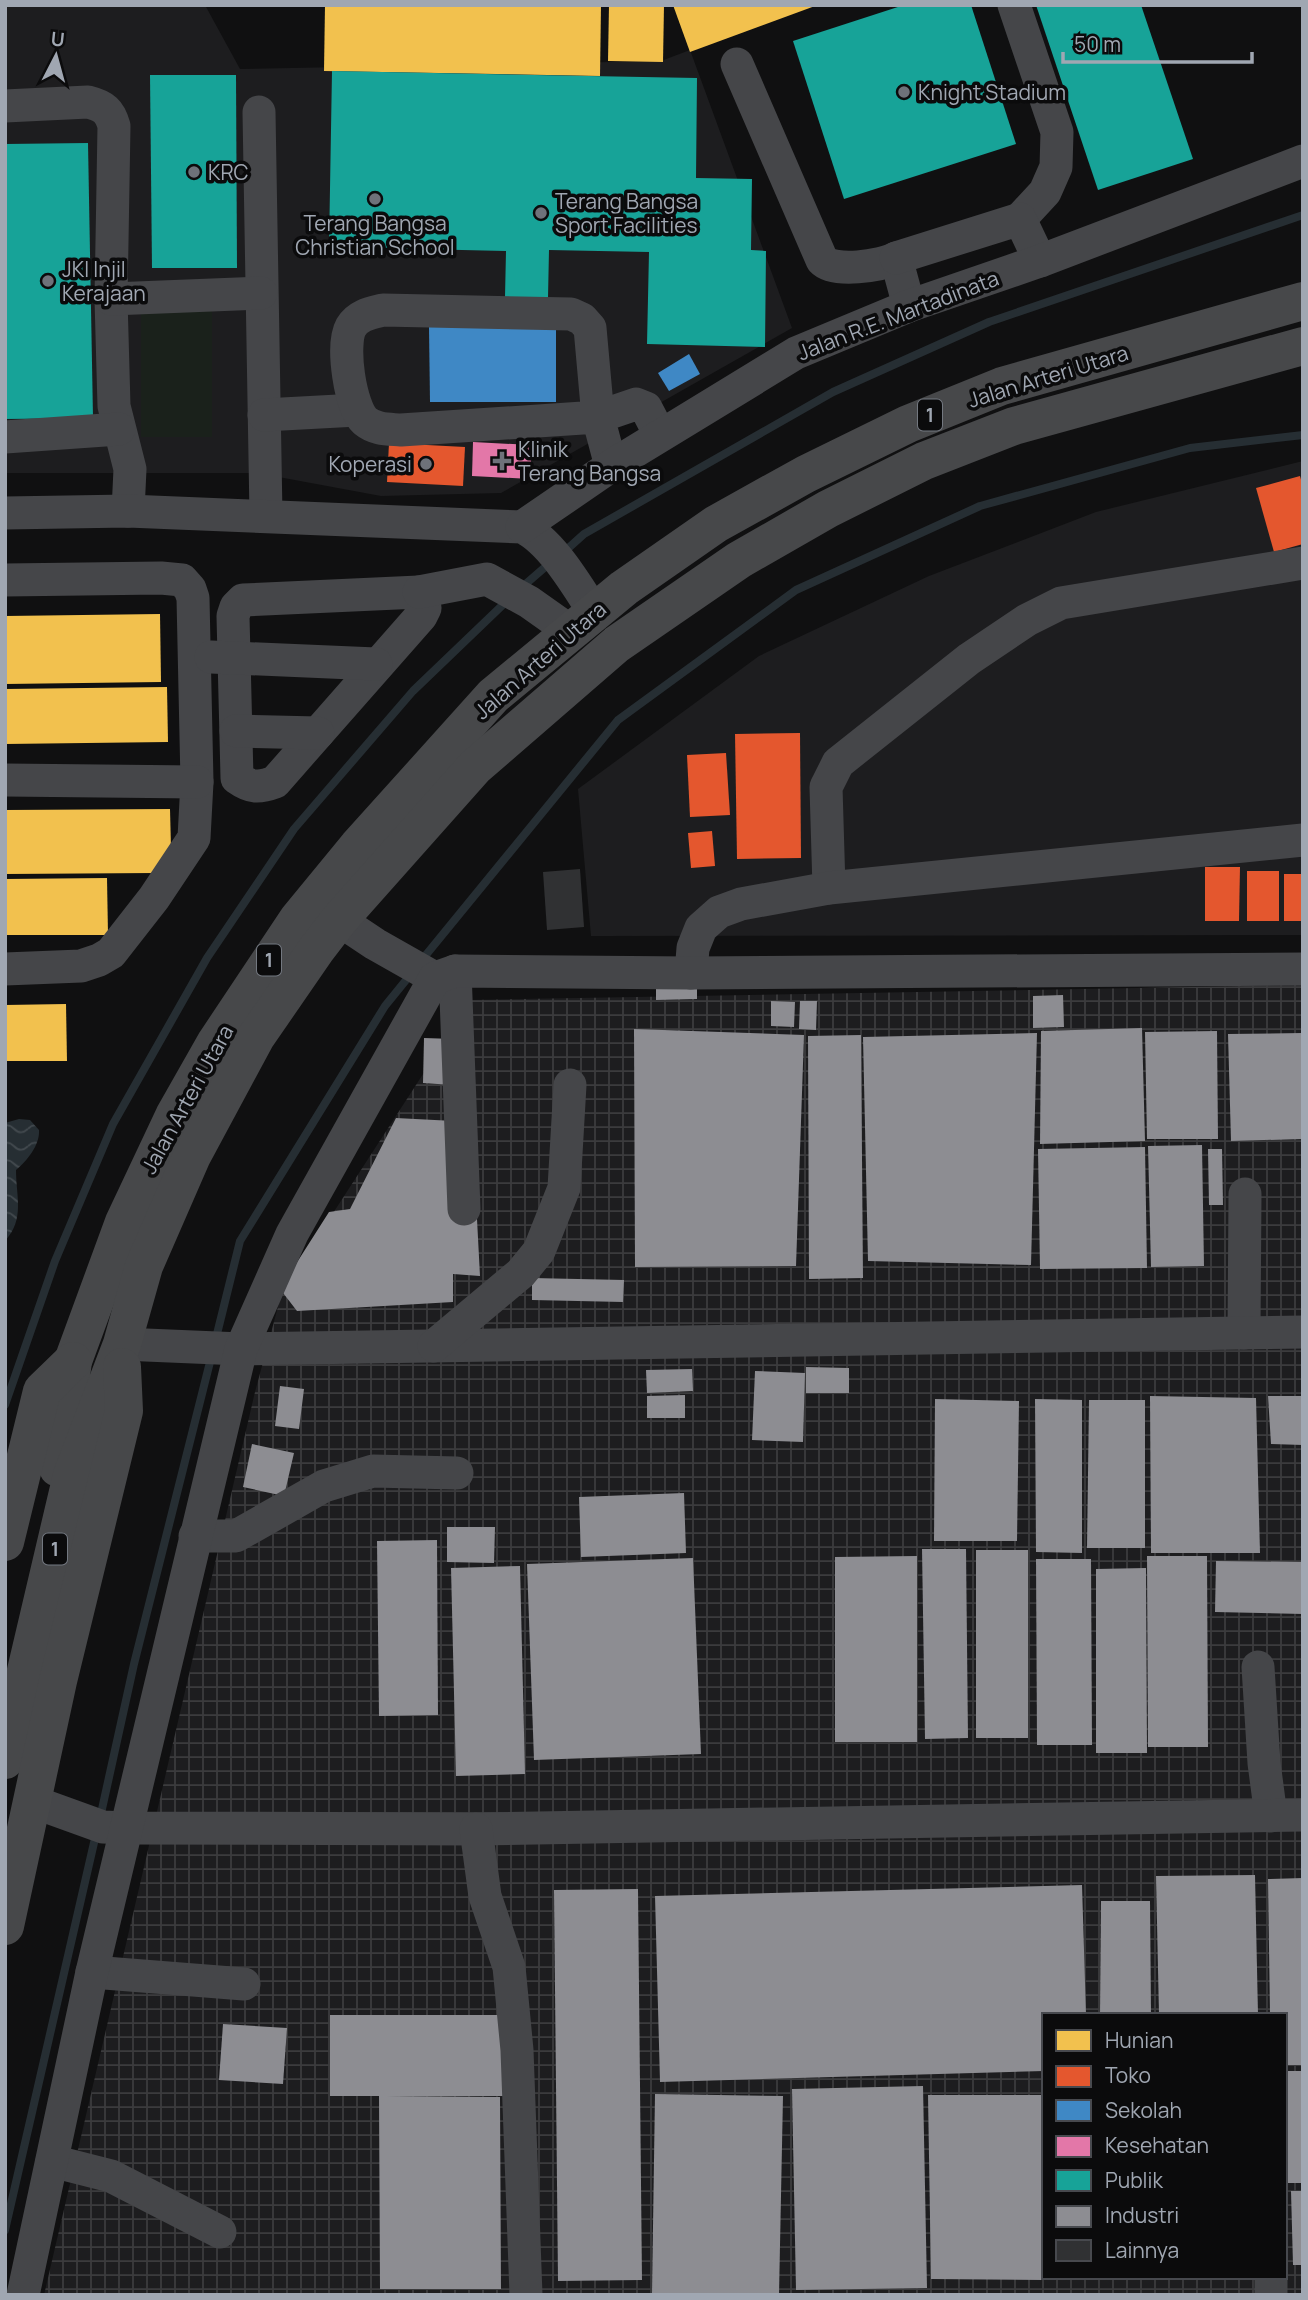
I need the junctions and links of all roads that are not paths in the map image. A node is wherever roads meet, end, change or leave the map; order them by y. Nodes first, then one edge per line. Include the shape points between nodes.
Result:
1 (1014, 5) edge
2 (737, 64) dead end
3 (5, 106) edge
4 (259, 112) dead end
5 (1303, 161) edge
6 (1020, 219) junction
7 (896, 258) junction
8 (1040, 261) junction
9 (261, 293) junction
10 (111, 299) junction
11 (1303, 301) edge
12 (909, 306) junction
13 (1303, 346) edge
14 (356, 410) junction
15 (264, 415) junction
16 (598, 417) junction
17 (119, 429) junction
18 (660, 435) junction
19 (5, 437) edge
20 (611, 466) junction
21 (128, 511) junction
22 (5, 513) edge
23 (266, 515) junction
24 (534, 537) junction
25 (1303, 564) edge
26 (5, 580) edge
27 (419, 592) junction
28 (580, 609) junction
29 (194, 655) junction
30 (234, 659) junction
31 (376, 664) junction
32 (236, 731) junction
33 (318, 733) junction
34 (5, 780) edge
35 (197, 782) junction
36 (1303, 840) edge
37 (829, 888) junction
38 (340, 920) junction
39 (5, 969) edge
40 (1303, 969) edge
41 (437, 973) junction
42 (691, 974) junction
43 (570, 1085) dead end
44 (1245, 1194) dead end
45 (464, 1209) dead end
46 (1303, 1332) edge
47 (1244, 1333) junction
48 (137, 1345) junction
49 (434, 1346) junction
50 (231, 1349) junction
51 (74, 1362) junction
52 (457, 1473) dead end
53 (195, 1536) junction
54 (5, 1542) edge
55 (1258, 1667) dead end
56 (5, 1696) edge
57 (5, 1760) edge
58 (40, 1804) junction
59 (1287, 1816) edge
60 (115, 1828) junction
61 (476, 1829) junction
62 (5, 1926) edge
63 (92, 1972) junction
64 (244, 1984) dead end
65 (52, 2161) junction
66 (220, 2232) dead end
67 (23, 2295) edge
68 (526, 2295) edge

1 - 6 street via 1057,132 1056,167 1045,192
2 - 7 street via 822,260 831,265 876,266
3 - 10 street via 88,102 110,112 114,126
4 - 9 street
5 - 8 street, Jalan R.E. Martadinata
6 - 7 street
6 - 8 street
7 - 12 street
8 - 12 street, Jalan R.E. Martadinata
9 - 10 street
9 - 15 street
10 - 17 street via 114,406
11 - 28 highway, Jalan Arteri Utara / 1 via 1002,386 908,424 716,524
12 - 18 street, Jalan R.E. Martadinata via 796,353
13 - 38 highway, Jalan Arteri Utara / 1 via 1001,431 924,461 739,560 617,644 475,767
14 - 15 street
14 - 16 street via 376,428 401,430
14 - 16 street via 346,339 352,324 367,313 571,314 590,328
15 - 23 street
16 - 18 street via 642,405
16 - 20 street
17 - 19 street
17 - 21 street via 130,469
18 - 20 street, Jalan R.E. Martadinata
20 - 24 street, Jalan R.E. Martadinata
21 - 22 street
21 - 23 street
23 - 24 street
24 - 28 street
25 - 37 street via 1061,603 968,659 838,763 826,787
26 - 29 street via 182,580 193,598
27 - 28 street via 487,579 529,602
27 - 30 street via 243,600 233,616
27 - 31 street via 425,608 421,616
28 - 51 highway, Jalan Arteri Utara / 1 via 493,696 358,846 264,968 216,1042 150,1164
29 - 30 street
29 - 35 street
30 - 31 street
30 - 32 street
31 - 33 street
32 - 33 street
32 - 33 street via 237,778 248,787 275,782
34 - 35 street
35 - 39 street via 194,838 111,953 81,967
36 - 37 street
37 - 42 street via 719,912 701,928 692,948
38 - 41 street via 375,944
38 - 48 highway, Jalan Arteri Utara / 1 via 256,1037 192,1156 144,1266
40 - 42 street
41 - 42 street
41 - 45 street
41 - 50 street
43 - 49 street via 564,1188 539,1251 521,1273
44 - 47 street
46 - 47 street
47 - 49 street
48 - 50 street
48 - 57 highway, 1 via 72,1475
48 - 58 highway
49 - 50 street
50 - 53 street
51 - 54 highway via 42,1391
51 - 56 highway, 1 via 57,1472
52 - 53 street via 373,1471 324,1486 236,1536
53 - 60 street
55 - 59 street via 1264,1763
58 - 60 street
58 - 62 highway
59 - 61 street
60 - 61 street
60 - 63 street
61 - 68 street via 485,1896 509,1967 517,2050
63 - 64 street
63 - 65 street
65 - 66 street via 111,2176
65 - 67 street

